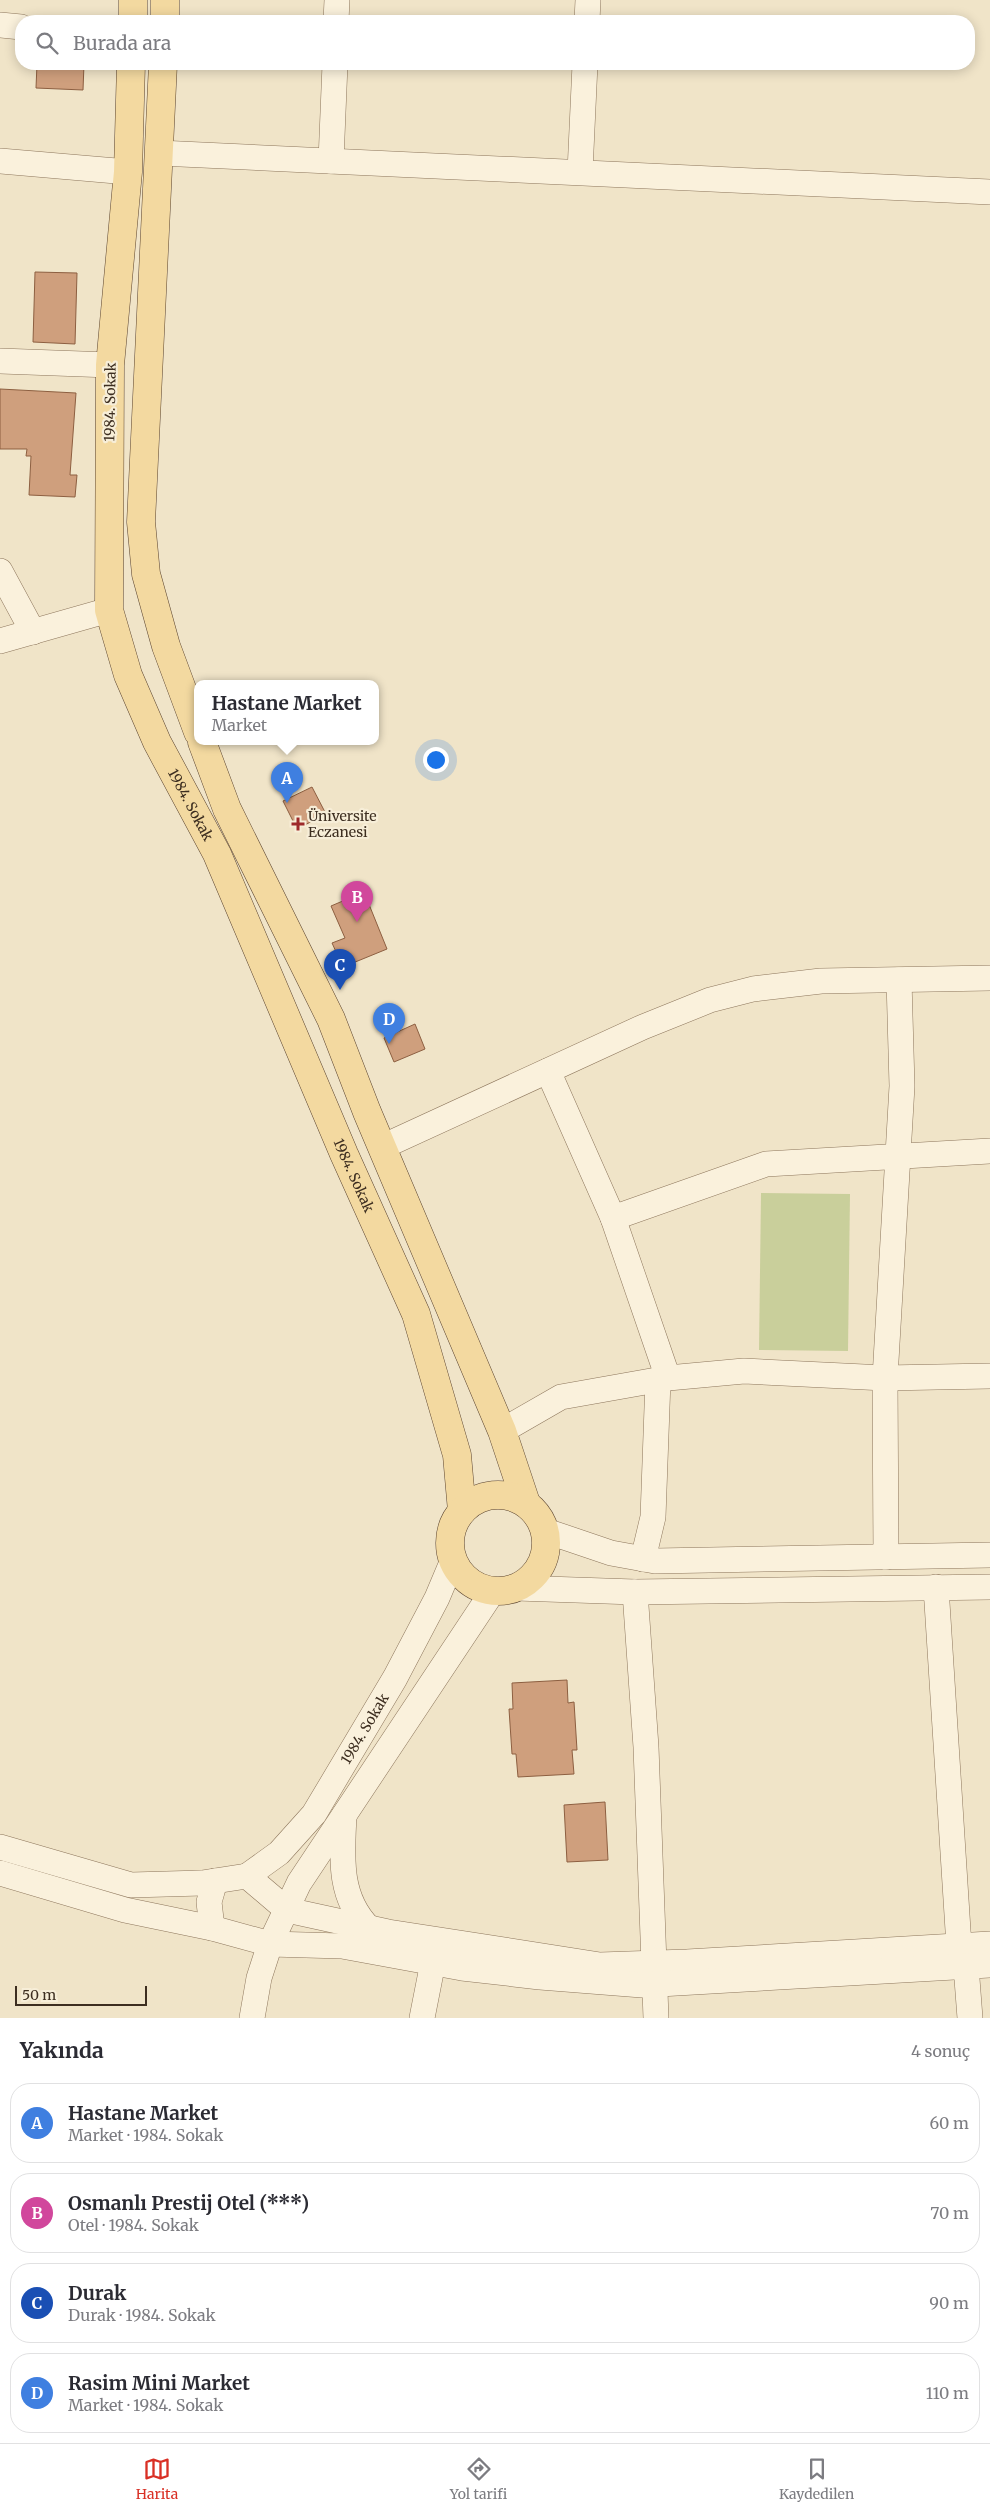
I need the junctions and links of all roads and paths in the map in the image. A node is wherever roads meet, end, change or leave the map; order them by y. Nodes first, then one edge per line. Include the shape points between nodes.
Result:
1 (134, 0) edge
2 (166, 0) edge
3 (337, 0) edge
4 (588, 0) edge
5 (133, 15) edge
6 (165, 15) edge
7 (336, 15) edge
8 (587, 15) edge
9 (0, 25) edge
10 (15, 26) edge
11 (131, 70) edge
12 (163, 70) edge
13 (335, 70) edge
14 (585, 70) edge
15 (159, 152) junction
16 (0, 161) edge
17 (332, 161) junction
18 (128, 172) junction
19 (580, 172) junction
20 (990, 192) edge
21 (0, 361) edge
22 (110, 365) junction
23 (143, 548) junction
24 (109, 549) junction
25 (0, 571) edge
26 (109, 610) junction
27 (33, 632) junction
28 (0, 641) edge
29 (194, 721) edge
30 (203, 745) edge
31 (990, 978) edge
32 (899, 980) junction
33 (548, 1071) junction
34 (382, 1147) junction
35 (990, 1151) edge
36 (898, 1156) junction
37 (613, 1218) junction
38 (990, 1376) edge
39 (885, 1378) junction
40 (663, 1379) junction
41 (502, 1431) junction
42 (526, 1502) junction
43 (462, 1510) junction
44 (546, 1531) junction
45 (990, 1555) edge
46 (886, 1557) junction
47 (643, 1559) junction
48 (453, 1560) junction
49 (936, 1588) junction
50 (990, 1588) edge
51 (504, 1589) junction
52 (634, 1592) junction
53 (344, 1813) junction
54 (0, 1847) edge
55 (0, 1873) edge
56 (247, 1876) junction
57 (215, 1881) junction
58 (287, 1910) junction
59 (212, 1928) junction
60 (369, 1928) junction
61 (270, 1944) junction
62 (990, 1944) edge
63 (435, 1951) junction
64 (962, 1956) junction
65 (990, 1965) edge
66 (654, 1974) junction
67 (252, 2018) edge
68 (422, 2018) edge
69 (656, 2018) edge
70 (970, 2018) edge

1 - 5 main road
2 - 6 main road
3 - 7 street
4 - 8 street
9 - 10 street
11 - 18 main road, 1984. Sokak
12 - 15 main road
13 - 17 street
14 - 19 street
15 - 17 street
15 - 23 main road via 141,522
16 - 18 street
17 - 19 street
18 - 22 main road, 1984. Sokak
19 - 20 street
21 - 22 street
22 - 24 main road, 1984. Sokak
23 - 24 main road
23 - 29 main road via 146,574 166,646
24 - 26 main road, 1984. Sokak
25 - 27 street
26 - 27 street
26 - 43 main road, 1984. Sokak via 128,675 154,734 218,854 344,1154 416,1314 457,1455
27 - 28 street
30 - 34 main road via 227,809 331,1019
31 - 32 street
32 - 33 street via 821,981 753,989 710,1000
32 - 36 street via 902,1086
33 - 34 street
33 - 37 street
34 - 41 main road
35 - 36 street
36 - 37 street via 766,1164
36 - 39 street
37 - 40 street
38 - 39 street
39 - 40 street via 744,1371
39 - 46 street
40 - 41 street via 561,1397
40 - 47 street via 653,1517
41 - 42 main road
42 - 43 main road via 504,1494 492,1494
42 - 44 main road
43 - 48 main road via 451,1531
44 - 47 street via 592,1547
44 - 51 main road via 542,1565 535,1575
45 - 46 street
46 - 47 street
48 - 51 main road via 471,1583
48 - 56 street, 1984. Sokak via 395,1678 314,1814 279,1853
49 - 50 street
49 - 52 street
49 - 64 street
51 - 52 street
51 - 53 street
52 - 66 street via 646,1748
53 - 58 street via 299,1883
53 - 60 street via 344,1876 355,1913
54 - 57 street via 131,1885
55 - 59 street via 125,1910
56 - 57 street
56 - 58 street
57 - 59 street via 209,1902
58 - 60 street
58 - 61 street
59 - 61 street
60 - 63 street
61 - 63 street
61 - 67 street via 259,1978
62 - 64 street
63 - 66 street via 600,1964
63 - 68 street
64 - 65 street
64 - 66 street
64 - 70 street
66 - 69 street

